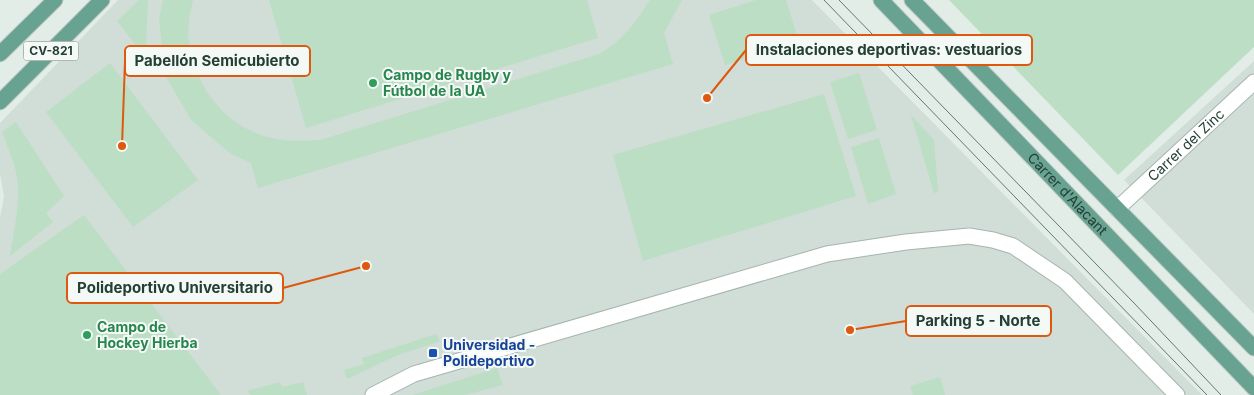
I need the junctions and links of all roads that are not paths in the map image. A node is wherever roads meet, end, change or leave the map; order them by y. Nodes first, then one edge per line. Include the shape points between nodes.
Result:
1 (55, 0) edge
2 (102, 0) edge
3 (881, 0) edge
4 (912, 0) edge
5 (0, 54) edge
6 (1254, 82) edge
7 (0, 102) edge
8 (1117, 209) junction
9 (1254, 348) edge
10 (1254, 388) edge
11 (373, 395) edge
12 (1177, 395) edge

1 - 5 main road, CV-821
2 - 7 main road, CV-821
3 - 10 main road, Carrer d'Alacant
4 - 8 main road, Carrer d'Alacant
6 - 8 street, Carrer del Zinc
8 - 9 main road, Carrer d'Alacant
11 - 12 street via 414,374 827,254 968,236 1013,246 1064,281

